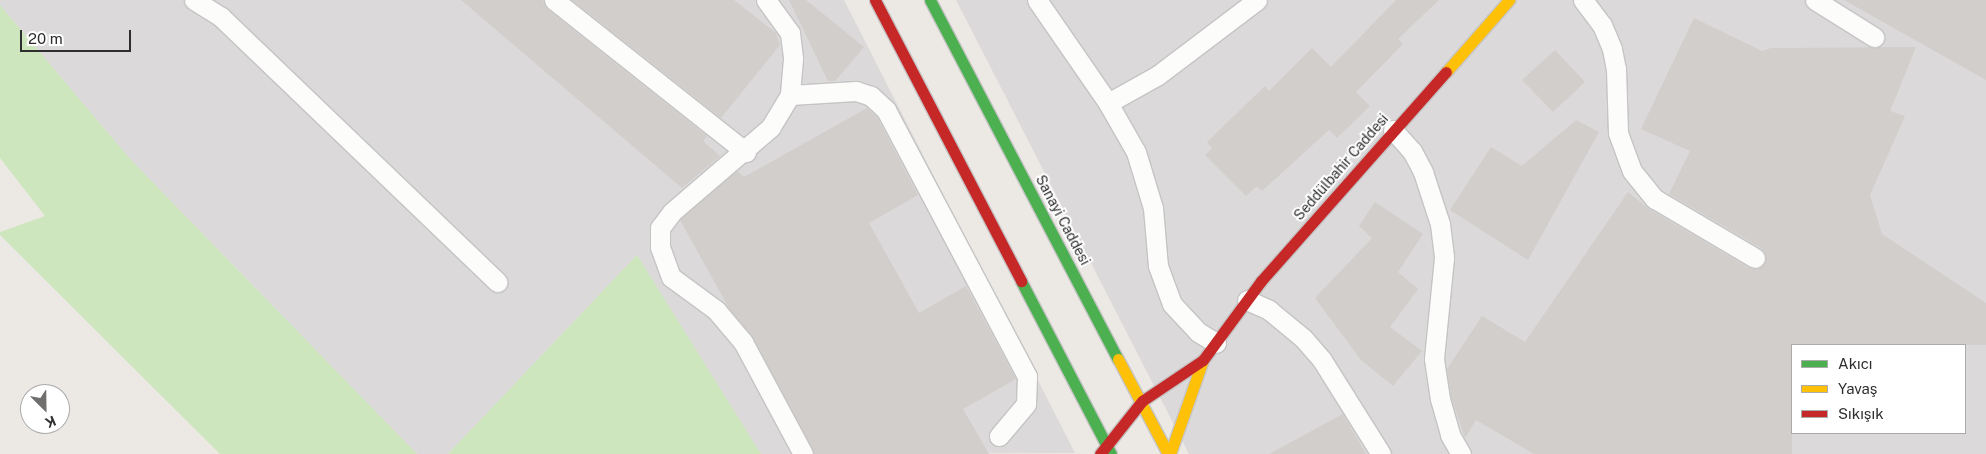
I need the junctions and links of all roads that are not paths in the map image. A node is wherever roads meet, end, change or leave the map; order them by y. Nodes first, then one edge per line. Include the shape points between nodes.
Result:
1 (194, 0) edge
2 (554, 0) edge
3 (766, 0) edge
4 (875, 0) edge
5 (930, 0) edge
6 (1037, 0) edge
7 (1258, 0) edge
8 (1509, 0) edge
9 (1583, 0) edge
10 (1814, 0) edge
11 (1874, 37) dead end
12 (790, 95) junction
13 (1108, 103) junction
14 (1393, 130) junction
15 (746, 152) junction
16 (1755, 258) dead end
17 (497, 282) dead end
18 (1247, 300) junction
19 (1216, 342) junction
20 (1202, 360) junction
21 (1142, 401) junction
22 (999, 436) dead end
23 (1106, 451) edge
24 (803, 454) edge
25 (1169, 454) edge
26 (1381, 454) edge
27 (1461, 454) edge

1 - 17 lane via 221,17
2 - 15 lane
3 - 12 lane via 790,34 793,59
4 - 23 main road
5 - 21 main road, Sanayi Caddesi
6 - 13 lane
7 - 13 lane via 1158,75
8 - 14 main road, Seddülbahir Caddesi
9 - 16 lane via 1602,25 1612,49 1616,69 1618,133 1632,171 1655,199
10 - 11 lane
12 - 15 lane via 770,127
12 - 22 lane via 856,91 871,96 886,110 1027,376 1026,404
13 - 19 lane via 1123,127 1146,179 1163,286 1184,319
14 - 18 main road, Seddülbahir Caddesi
14 - 27 lane via 1412,151 1423,172 1440,224 1444,258 1434,359 1450,435
15 - 24 lane via 672,212 660,228 660,247 672,277 716,310 743,342
18 - 19 main road, Seddülbahir Caddesi
18 - 26 lane via 1269,310 1303,338 1322,360
19 - 20 main road, Seddülbahir Caddesi
20 - 21 main road
20 - 25 main road
21 - 23 main road
21 - 25 main road, Sanayi Caddesi

